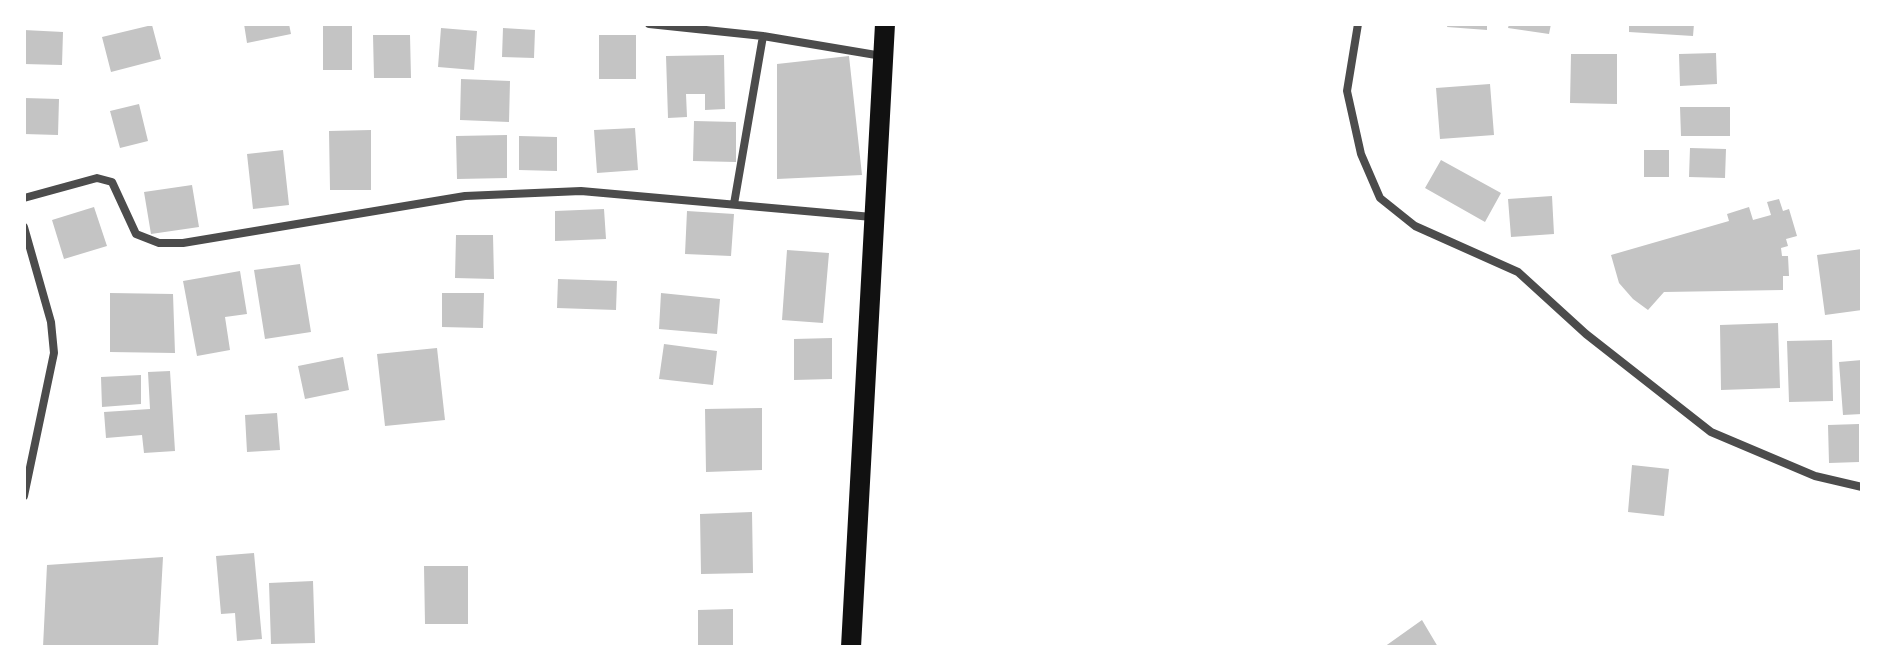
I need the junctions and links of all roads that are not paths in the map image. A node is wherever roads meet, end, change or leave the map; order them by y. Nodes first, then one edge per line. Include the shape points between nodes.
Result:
1 (649, 24) edge
2 (885, 24) edge
3 (1358, 24) edge
4 (763, 36) junction
5 (883, 56) junction
6 (24, 198) edge
7 (734, 204) junction
8 (875, 217) junction
9 (24, 227) edge
10 (1862, 487) edge
11 (24, 496) edge
12 (851, 647) edge

1 - 4 street
2 - 5 main road
3 - 10 street via 1347,91 1361,154 1380,198 1415,226 1518,272 1586,334 1711,432 1815,476
4 - 5 street
4 - 7 street
5 - 8 main road
6 - 7 street via 97,178 112,182 136,234 159,243 465,196 581,191
7 - 8 street
8 - 12 main road
9 - 11 street via 51,322 54,353

